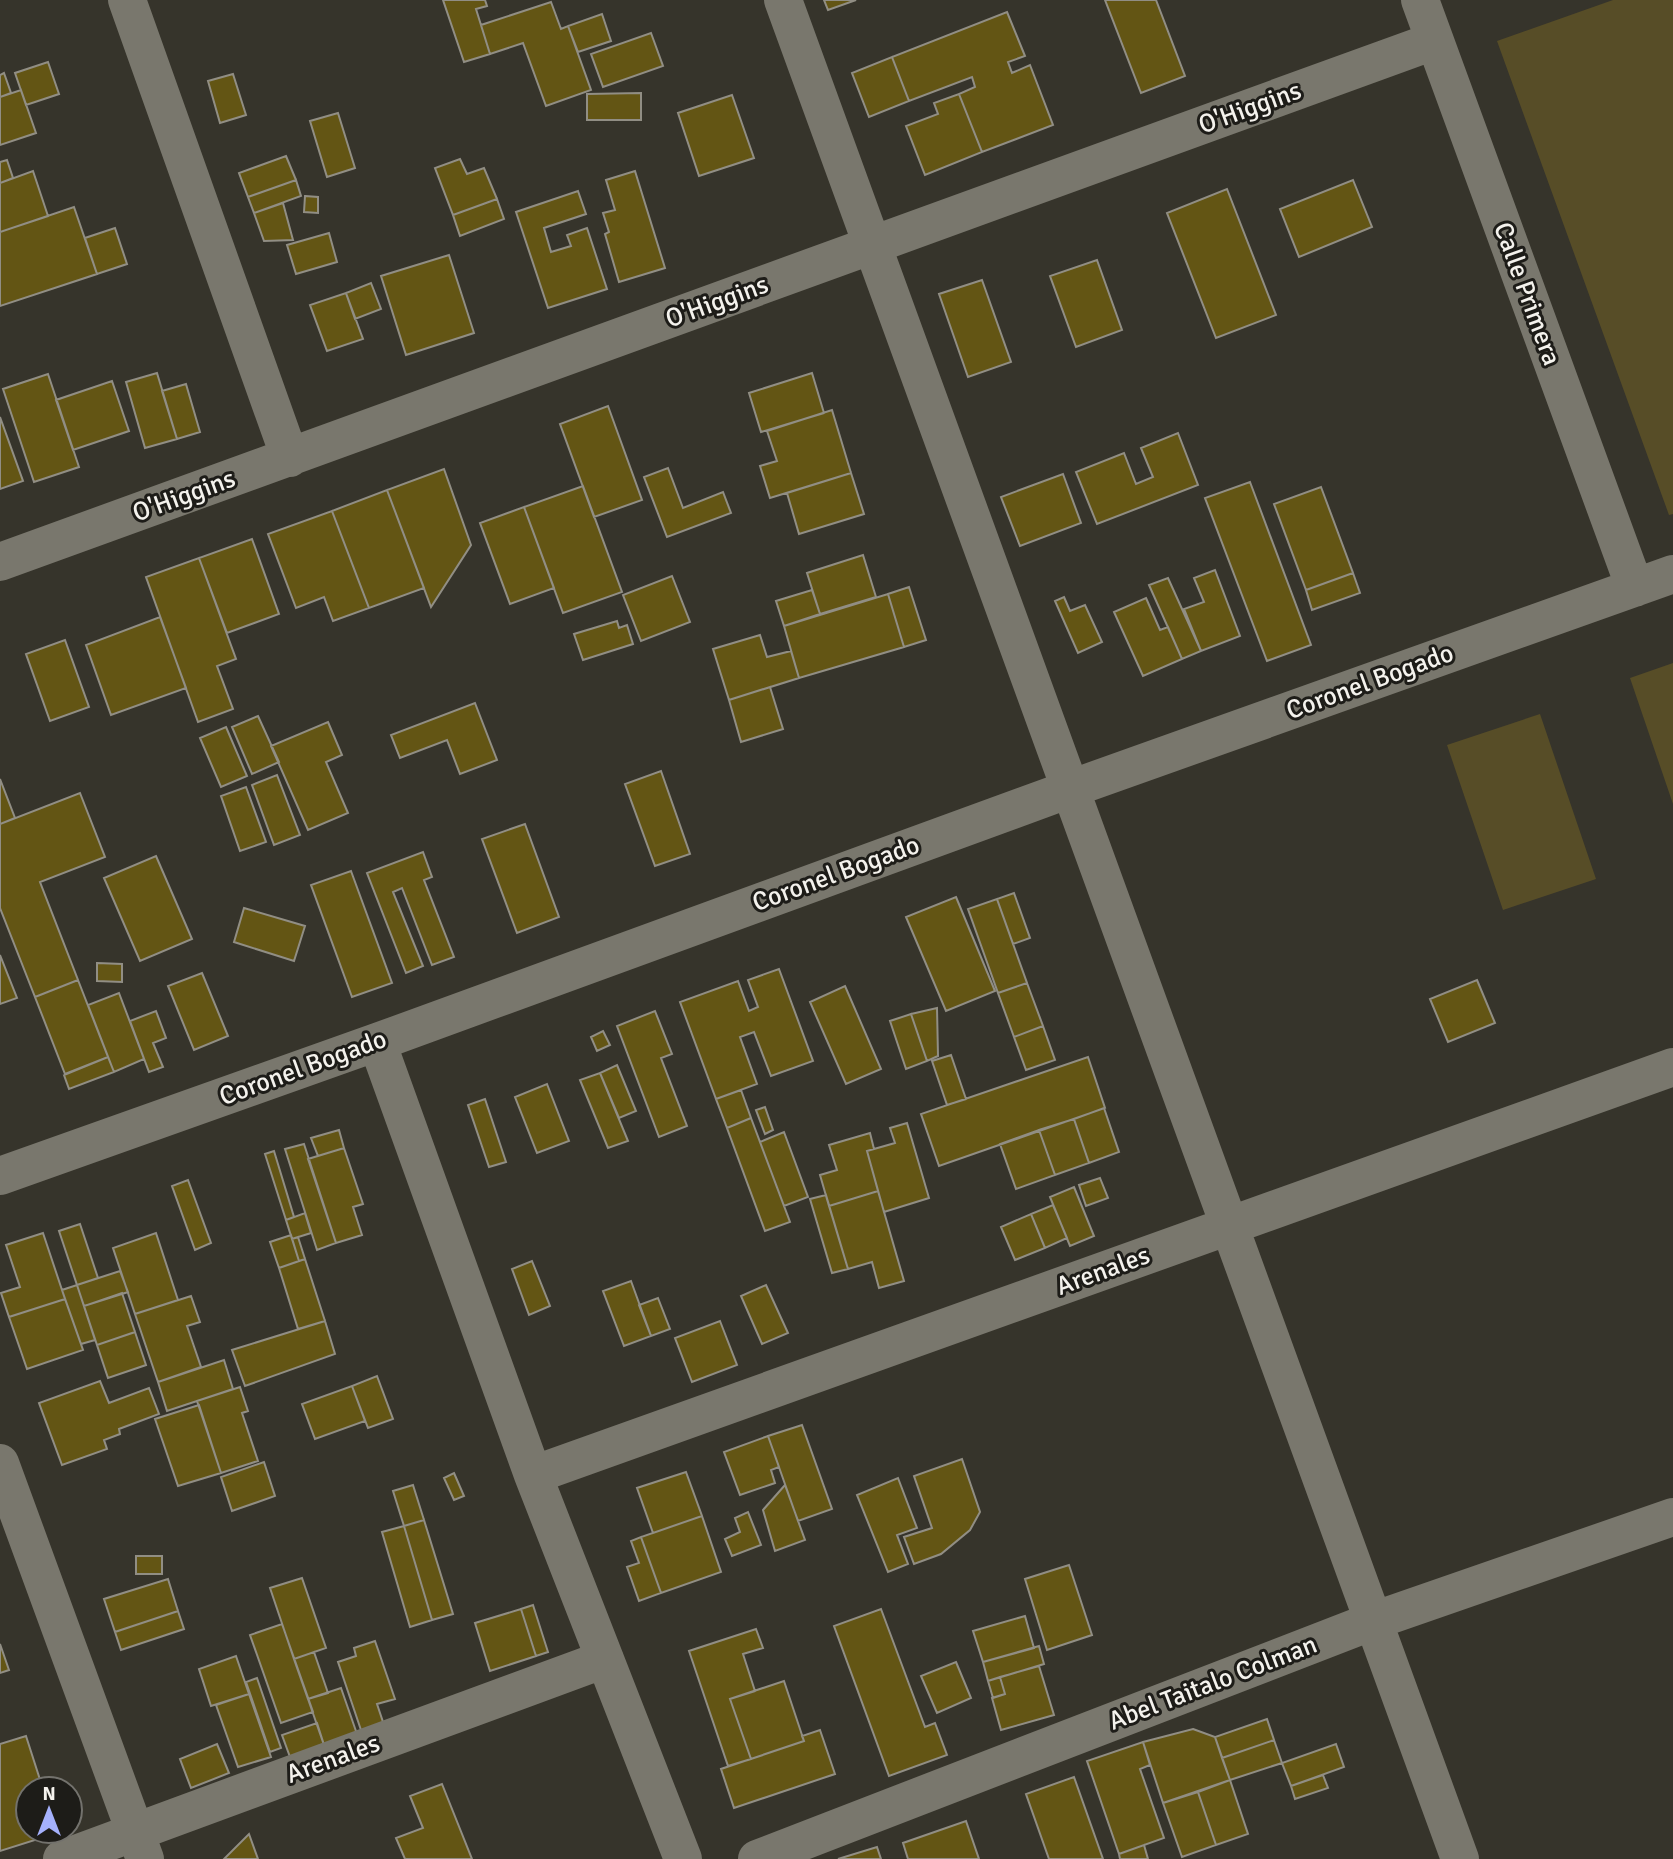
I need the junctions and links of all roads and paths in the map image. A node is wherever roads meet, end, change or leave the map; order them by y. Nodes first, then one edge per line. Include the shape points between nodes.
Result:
1 (127, 0) edge
2 (783, 0) edge
3 (1420, 0) edge
4 (1434, 41) junction
5 (872, 245) junction
6 (289, 458) junction
7 (0, 562) edge
8 (1673, 574) edge
9 (1635, 588) junction
10 (1070, 789) junction
11 (377, 1042) junction
12 (1673, 1068) edge
13 (0, 1176) edge
14 (1229, 1226) junction
15 (0, 1463) edge
16 (533, 1475) junction
17 (1673, 1517) edge
18 (1373, 1621) junction
19 (605, 1659) junction
20 (141, 1845) edge
21 (62, 1859) edge
22 (683, 1859) edge
23 (757, 1859) edge
24 (1460, 1859) edge

1 - 6 street
2 - 5 street
3 - 4 street, Calle Primera
4 - 5 street, O'Higgins
4 - 9 street, Calle Primera
5 - 6 street, O'Higgins
5 - 10 street
6 - 7 street, O'Higgins
8 - 9 street, Coronel Bogado
9 - 10 street, Coronel Bogado
10 - 11 street, Coronel Bogado
10 - 14 street
11 - 13 street, Coronel Bogado
11 - 16 street
12 - 14 street, Arenales
14 - 16 street, Arenales
14 - 18 street
15 - 20 street
16 - 19 street
17 - 18 street, Abel Taitalo Colman
18 - 23 street, Abel Taitalo Colman
18 - 24 street
19 - 20 street, Arenales
19 - 22 street
20 - 21 street, Arenales

